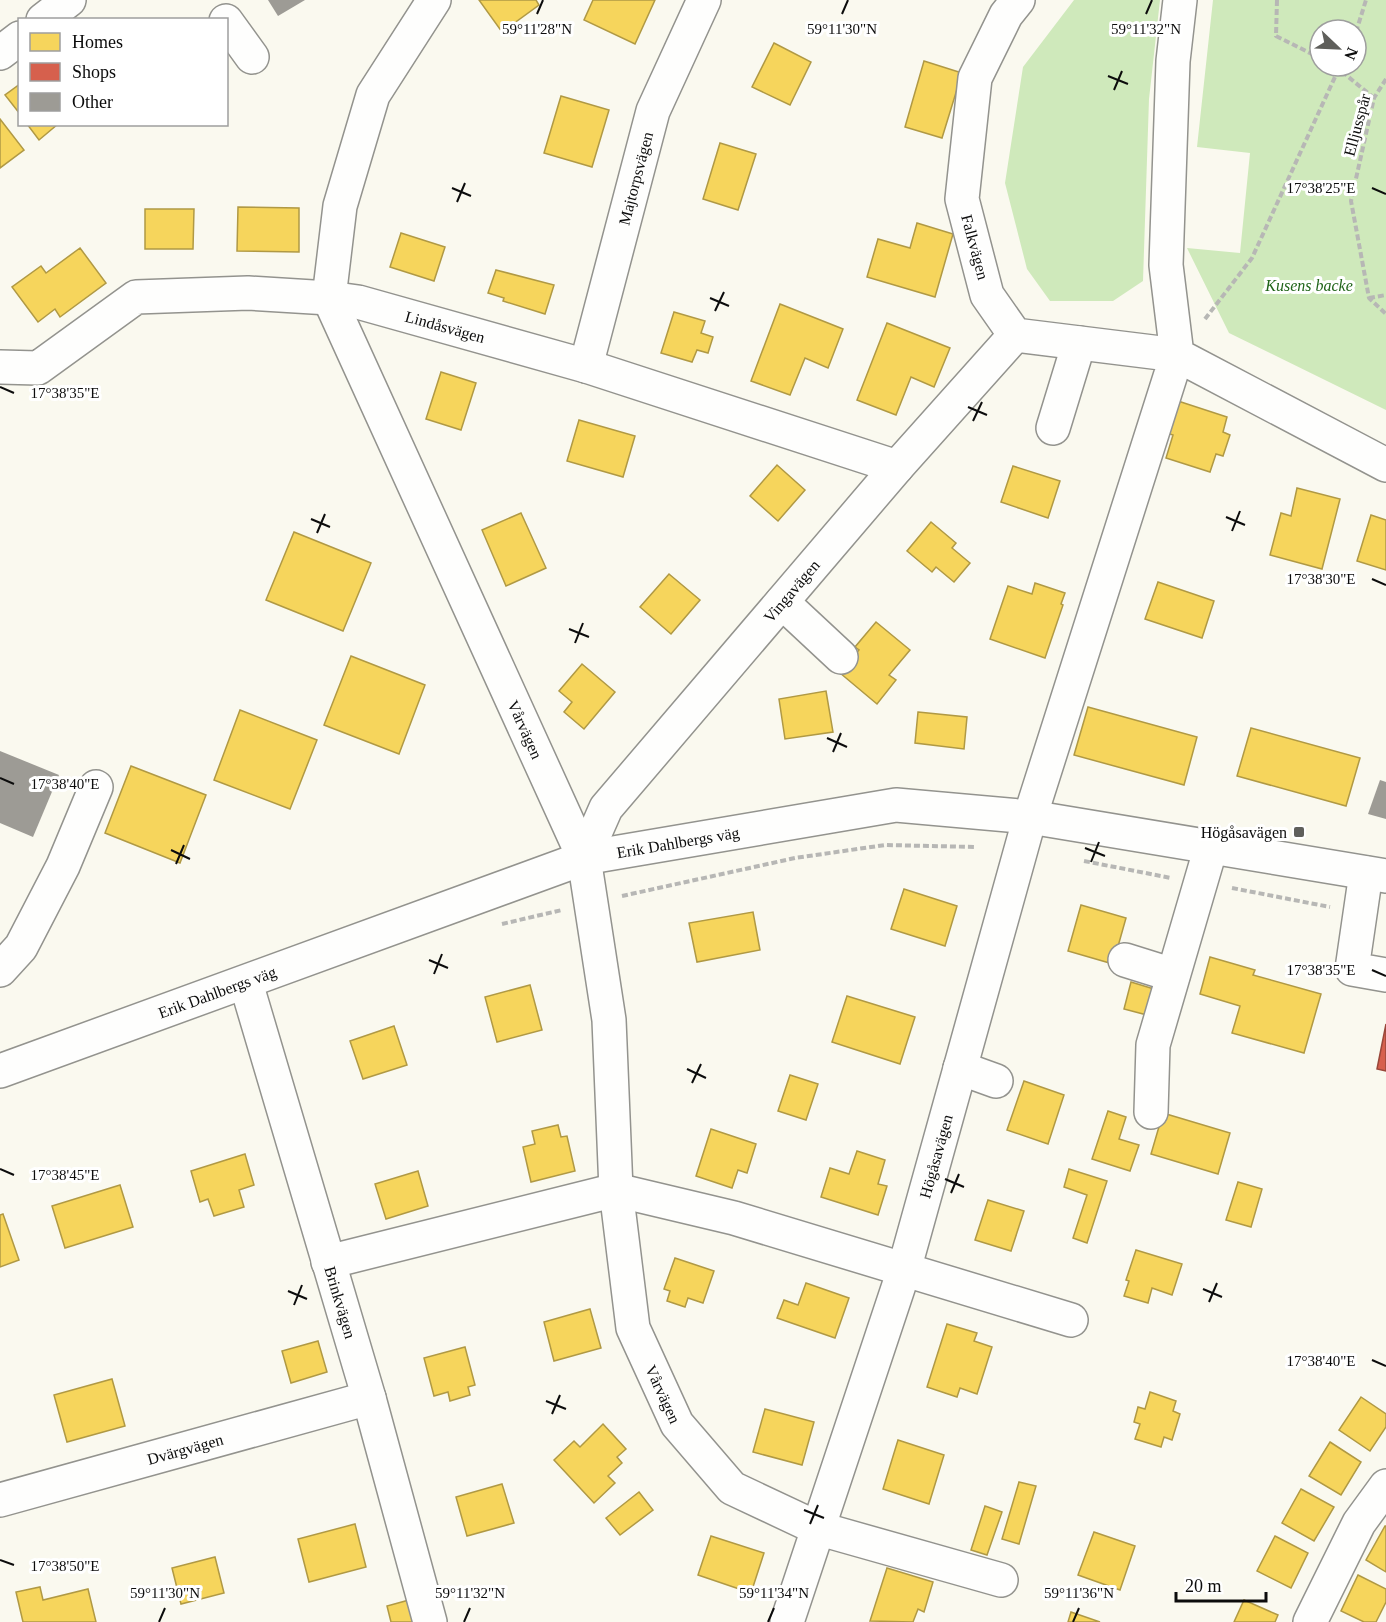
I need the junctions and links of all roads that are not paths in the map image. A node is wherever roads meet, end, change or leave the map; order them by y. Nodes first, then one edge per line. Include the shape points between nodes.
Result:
1 (69, 0) edge
2 (212, 0) edge
3 (434, 0) edge
4 (704, 0) edge
5 (1018, 0) edge
6 (1180, 0) edge
7 (46, 18) edge
8 (225, 18) edge
9 (228, 23) edge
10 (18, 40) edge
11 (0, 53) edge
12 (252, 57) dead end
13 (329, 298) junction
14 (1015, 334) junction
15 (1080, 343) junction
16 (1177, 355) junction
17 (586, 366) junction
18 (0, 367) edge
19 (1053, 428) dead end
20 (1386, 465) edge
21 (897, 467) junction
22 (782, 602) junction
23 (841, 657) dead end
24 (96, 788) dead end
25 (1030, 817) junction
26 (1211, 847) junction
27 (584, 858) junction
28 (1376, 874) edge
29 (1125, 960) dead end
30 (0, 970) edge
31 (1173, 975) junction
32 (1386, 975) edge
33 (246, 983) junction
34 (960, 1068) junction
35 (0, 1071) edge
36 (996, 1081) dead end
37 (1151, 1112) dead end
38 (616, 1190) junction
39 (328, 1262) junction
40 (904, 1270) junction
41 (1071, 1320) dead end
42 (369, 1398) junction
43 (1386, 1486) edge
44 (0, 1500) edge
45 (817, 1528) junction
46 (1000, 1580) dead end
47 (430, 1622) edge
48 (786, 1622) edge
49 (1310, 1622) edge

1 - 7 street
2 - 8 street
3 - 13 street via 373,95 340,206
4 - 17 street, Majtorpsvägen via 652,111
5 - 14 street, Falkvägen via 1006,15 975,78 962,199 987,295
6 - 16 street via 1173,61 1166,265
9 - 12 street
10 - 11 street
13 - 17 street, Lindåsvägen via 358,302
13 - 18 street, Lindåsvägen via 248,293 136,297 38,368
13 - 27 street, Vårvägen
14 - 15 street
14 - 21 street, Vingavägen
15 - 16 street
15 - 19 street
16 - 20 street
16 - 25 street, Högåsavägen
17 - 21 street, Lindåsvägen
21 - 22 street, Vingavägen
22 - 23 street
22 - 27 street, Vingavägen via 606,808
24 - 30 street via 63,866 21,947
25 - 26 street, Erik Dahlbergs väg
25 - 27 street, Erik Dahlbergs väg via 896,805
25 - 34 street, Högåsavägen
26 - 28 street, Erik Dahlbergs väg
26 - 31 street
27 - 33 street, Erik Dahlbergs väg
27 - 38 street, Vårvägen via 609,1020
28 - 32 street via 1360,912 1352,969
29 - 31 street
31 - 37 street via 1153,1045
33 - 35 street, Erik Dahlbergs väg
33 - 39 street, Brinkvägen
34 - 36 street
34 - 40 street, Högåsavägen
38 - 39 street
38 - 40 street via 734,1218
38 - 45 street, Vårvägen via 633,1328 677,1424 732,1488
39 - 42 street, Brinkvägen
40 - 41 street
40 - 45 street, Högåsavägen
42 - 44 street, Dvärgvägen
42 - 47 street, Brinkvägen
43 - 49 street via 1359,1523
45 - 46 street
45 - 48 street, Högåsavägen

